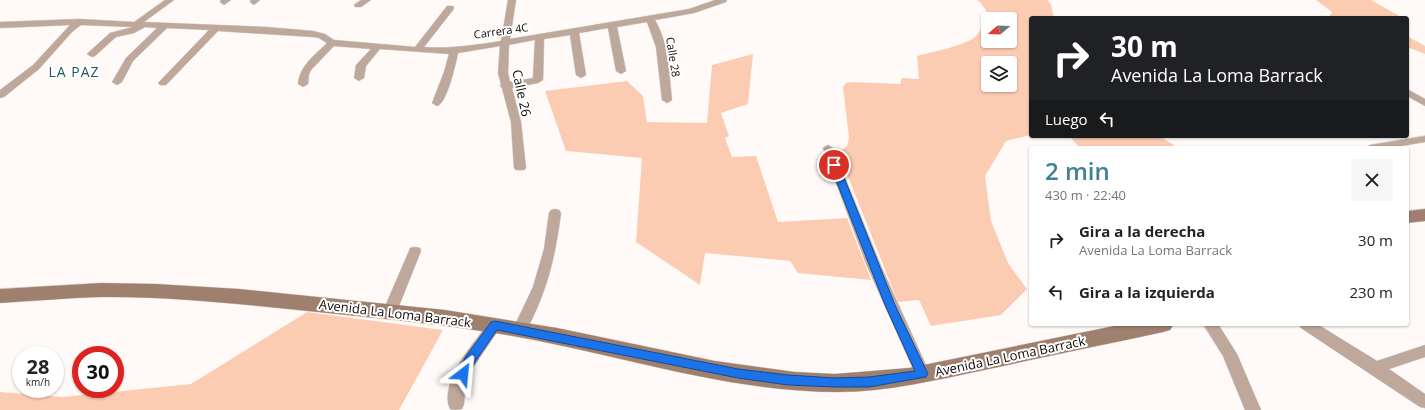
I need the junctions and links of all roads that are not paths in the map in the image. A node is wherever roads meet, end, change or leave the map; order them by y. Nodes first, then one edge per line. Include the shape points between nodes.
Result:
1 (170, 0) edge
2 (367, 0) edge
3 (512, 0) edge
4 (723, 0) edge
5 (358, 5) dead end
6 (450, 8) dead end
7 (650, 19) junction
8 (78, 22) junction
9 (0, 25) edge
10 (141, 25) junction
11 (164, 26) junction
12 (612, 26) junction
13 (216, 28) junction
14 (574, 32) junction
15 (540, 38) junction
16 (332, 43) junction
17 (505, 43) junction
18 (378, 46) junction
19 (417, 50) junction
20 (454, 51) junction
21 (92, 54) dead end
22 (622, 71) dead end
23 (581, 74) dead end
24 (359, 78) dead end
25 (117, 82) dead end
26 (163, 83) dead end
27 (302, 84) dead end
28 (505, 86) junction
29 (1409, 93) edge
30 (0, 95) edge
31 (667, 100) dead end
32 (437, 103) dead end
33 (1425, 104) edge
34 (1425, 139) edge
35 (1382, 146) edge
36 (828, 148) dead end
37 (520, 168) dead end
38 (555, 213) dead end
39 (1425, 215) edge
40 (1409, 217) edge
41 (415, 251) dead end
42 (0, 296) edge
43 (390, 311) junction
44 (495, 325) junction
45 (1153, 326) edge
46 (1211, 326) edge
47 (1309, 326) edge
48 (520, 329) junction
49 (1425, 351) edge
50 (1375, 368) junction
51 (922, 374) junction
52 (1425, 402) edge
53 (456, 404) dead end
54 (1252, 410) edge

1 - 10 street
2 - 5 street
3 - 17 street, Calle 26
4 - 7 street, Carrera 4C via 691,11
6 - 19 street
7 - 12 street, Carrera 4C
7 - 31 street, Calle 28 via 660,46
8 - 9 street
8 - 10 street
8 - 30 street via 36,67
10 - 11 street
10 - 21 street via 113,35
11 - 13 street
11 - 25 street via 129,60
12 - 14 street, Carrera 4C
12 - 22 street
13 - 16 street via 300,32 322,36
13 - 26 street
14 - 15 street, Carrera 4C
14 - 23 street
15 - 17 street, Carrera 4C
15 - 28 street via 538,80
16 - 18 street, Carrera 4C
16 - 27 street via 307,69
17 - 20 street, Carrera 4C
17 - 28 street, Calle 26 via 502,73
18 - 19 street, Carrera 4C
18 - 24 street via 361,64
19 - 20 street, Carrera 4C
20 - 32 street
28 - 37 street, Calle 26 via 516,122
29 - 33 street
34 - 35 street
36 - 51 street via 882,285
38 - 48 street via 550,249 540,287
39 - 40 main road
41 - 43 street
42 - 43 main road, Avenida La Loma Barrack via 99,290 150,291
43 - 44 main road, Avenida La Loma Barrack
44 - 48 main road, Avenida La Loma Barrack
44 - 53 street via 470,359 457,387
45 - 51 main road, Avenida La Loma Barrack
46 - 54 street via 1230,354
47 - 50 street
48 - 51 main road, Avenida La Loma Barrack via 738,374 788,380 869,382
49 - 50 street
50 - 52 street

